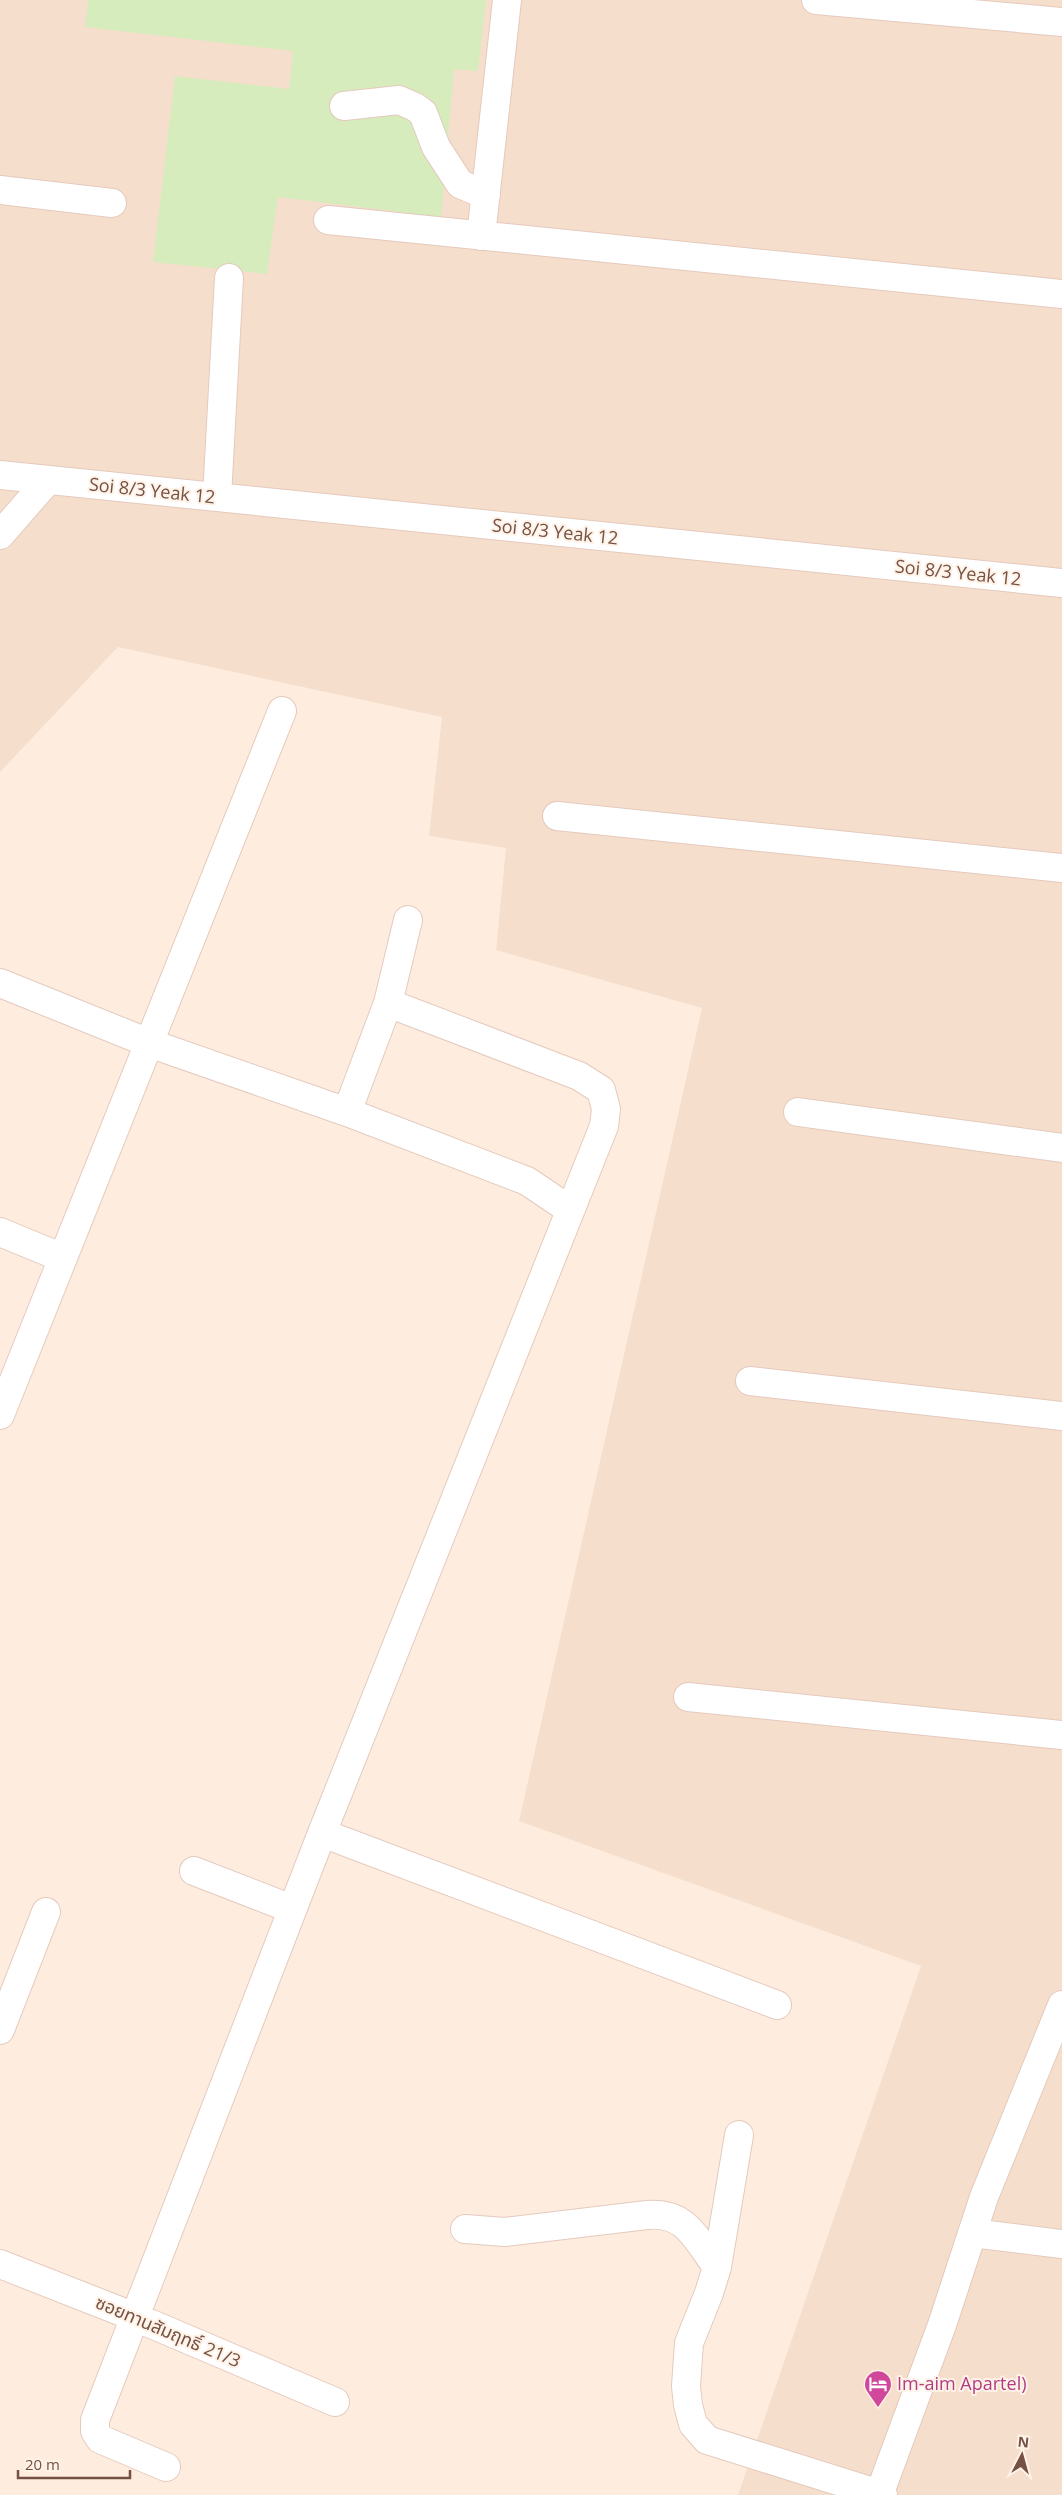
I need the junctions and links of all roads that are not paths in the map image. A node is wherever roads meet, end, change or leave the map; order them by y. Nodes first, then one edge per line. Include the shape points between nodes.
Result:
1 (507, 0) edge
2 (816, 0) edge
3 (1062, 22) edge
4 (344, 106) dead end
5 (0, 190) edge
6 (486, 195) junction
7 (112, 203) dead end
8 (328, 220) dead end
9 (481, 236) junction
10 (229, 278) dead end
11 (1062, 294) edge
12 (0, 475) edge
13 (48, 480) junction
14 (217, 497) junction
15 (0, 535) edge
16 (1062, 583) edge
17 (282, 711) dead end
18 (557, 816) dead end
19 (1062, 868) edge
20 (408, 920) dead end
21 (0, 983) edge
22 (388, 1003) junction
23 (149, 1044) junction
24 (347, 1112) junction
25 (798, 1112) dead end
26 (1062, 1148) edge
27 (570, 1210) junction
28 (0, 1232) edge
29 (63, 1258) junction
30 (750, 1381) dead end
31 (0, 1415) edge
32 (1062, 1416) edge
33 (688, 1698) dead end
34 (1062, 1734) edge
35 (322, 1833) junction
36 (194, 1871) dead end
37 (292, 1909) junction
38 (46, 1912) dead end
39 (777, 2005) dead end
40 (1062, 2005) edge
41 (0, 2030) edge
42 (739, 2135) dead end
43 (464, 2229) dead end
44 (972, 2233) junction
45 (1062, 2244) edge
46 (0, 2264) edge
47 (717, 2266) junction
48 (135, 2317) junction
49 (335, 2402) dead end
50 (166, 2467) dead end
51 (880, 2495) edge

1 - 6 street
2 - 3 street
4 - 6 street via 399,100 415,107 423,113 436,148 460,184
5 - 7 street
6 - 9 street
8 - 9 street
9 - 11 street
10 - 14 street
12 - 13 street, Soi 8/3 Yeak 12
13 - 14 street, Soi 8/3 Yeak 12
13 - 15 street
14 - 16 street, Soi 8/3 Yeak 12
17 - 23 street
18 - 19 street
20 - 22 street
21 - 23 street
22 - 24 street
22 - 27 street via 579,1076 601,1090 606,1108 604,1126
23 - 24 street
23 - 29 street
24 - 27 street via 527,1181
25 - 26 street
27 - 35 street
28 - 29 street
29 - 31 street
30 - 32 street
33 - 34 street
35 - 37 street
35 - 39 street
36 - 37 street
37 - 48 street
38 - 41 street
40 - 44 street
42 - 47 street
43 - 47 street via 515,2232 666,2214 684,2224
44 - 45 street
44 - 51 street
46 - 48 street, ซอยทานสัมฤทธิ์ 21/3
47 - 51 street via 688,2343 686,2386 693,2424 707,2440
48 - 49 street, ซอยทานสัมฤทธิ์ 21/3
48 - 50 street via 95,2420 95,2431 100,2439

